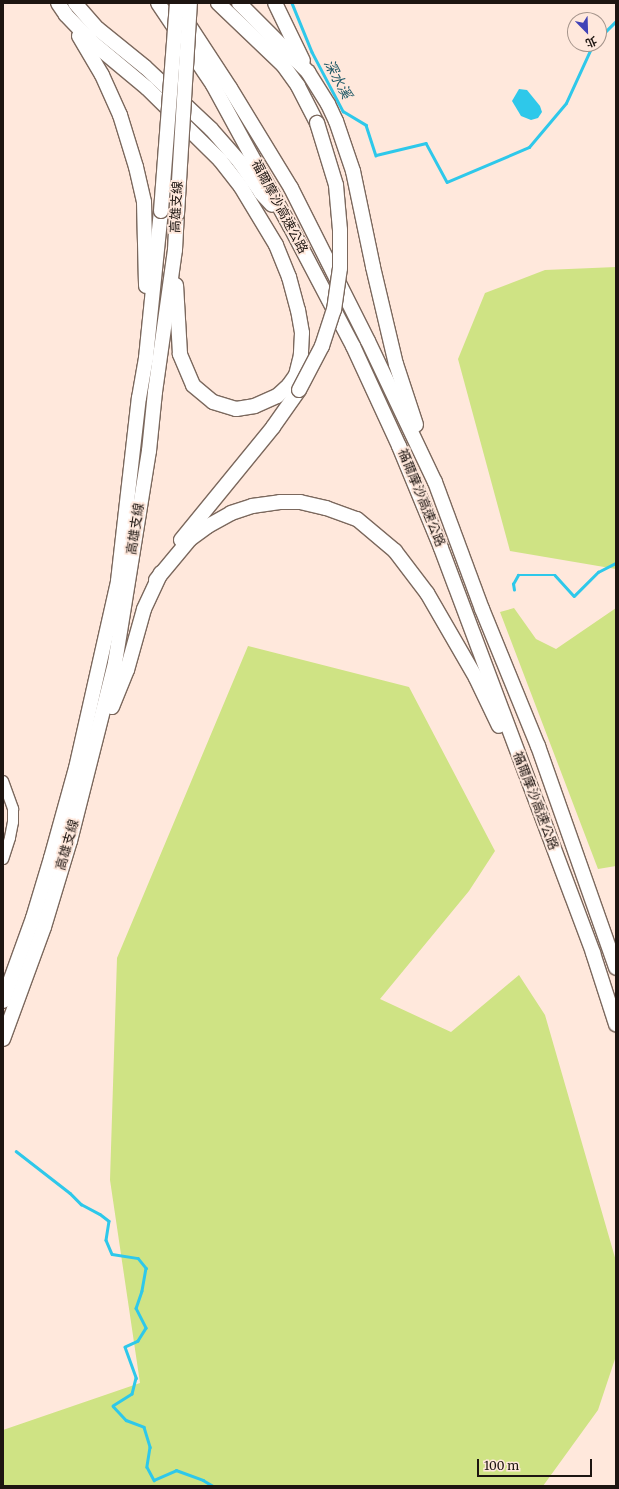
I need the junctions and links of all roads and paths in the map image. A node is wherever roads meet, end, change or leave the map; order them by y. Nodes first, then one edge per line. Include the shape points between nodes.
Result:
1 (58, 3) edge
2 (75, 3) edge
3 (158, 3) edge
4 (176, 3) edge
5 (190, 3) edge
6 (218, 3) edge
7 (239, 3) edge
8 (275, 3) edge
9 (66, 16) junction
10 (308, 72) junction
11 (290, 226) junction
12 (175, 250) junction
13 (146, 358) junction
14 (435, 482) junction
15 (156, 580) junction
16 (94, 752) junction
17 (518, 754) junction
18 (3, 781) edge
19 (3, 859) edge
20 (616, 968) edge
21 (3, 1001) edge
22 (616, 1024) edge
23 (3, 1039) edge

1 - 9 highway
2 - 11 highway via 98,29 145,67 211,129
3 - 11 highway, 福爾摩沙高速公路 via 213,85
4 - 13 highway, 高雄支線, bridge via 161,211
4 - 14 highway, 福爾摩沙高速公路 via 290,188 368,341
5 - 12 highway, 高雄支線, bridge
6 - 15 highway, bridge via 283,65 318,123 336,186 340,268 334,310 322,346 299,390 274,426 176,546
7 - 10 highway
8 - 10 highway
9 - 12 highway via 93,43 146,88 220,160 241,187 276,245 289,277 302,333 301,355 296,375 289,386 277,396 255,406 236,409 212,402 194,386 180,354
9 - 13 highway via 102,75 120,115 136,167 144,202 146,279 141,345
10 - 14 highway via 328,104 349,156 396,364
11 - 17 highway, 福爾摩沙高速公路 via 352,346 399,446 441,548
12 - 16 highway, 高雄支線 via 149,451 115,663
13 - 21 highway, 高雄支線 via 118,581 95,688 51,858 33,918
14 - 20 highway, 福爾摩沙高速公路 via 482,609 538,746
15 - 16 highway via 144,609 127,670
15 - 17 highway via 190,539 231,513 252,506 300,502 357,519 395,551 428,593 476,678 505,737
16 - 23 highway, 高雄支線 via 44,927
17 - 22 highway, 福爾摩沙高速公路 via 593,952
18 - 19 street via 12,809 10,838

